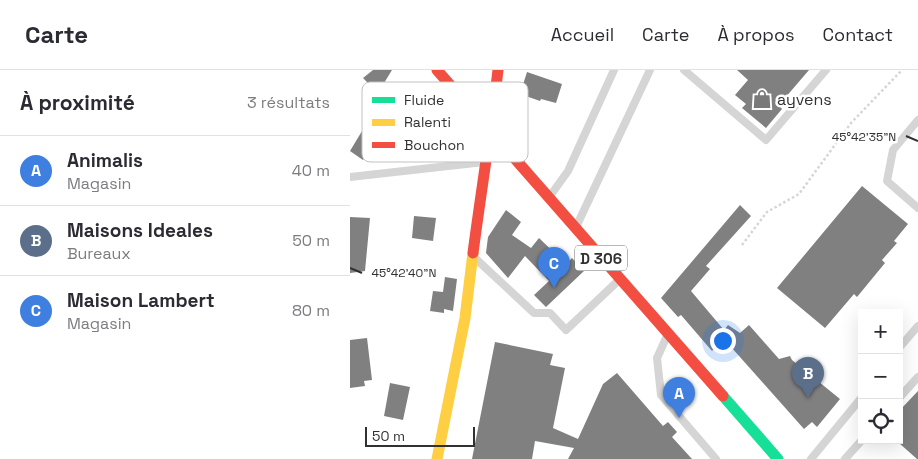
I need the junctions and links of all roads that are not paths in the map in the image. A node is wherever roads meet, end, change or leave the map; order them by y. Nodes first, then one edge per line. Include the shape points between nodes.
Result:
1 (437, 70) edge
2 (614, 70) edge
3 (650, 70) edge
4 (684, 70) edge
5 (826, 70) edge
6 (448, 82) edge
7 (918, 120) edge
8 (478, 162) edge
9 (486, 162) edge
10 (517, 162) edge
11 (350, 177) edge
12 (548, 198) junction
13 (918, 208) edge
14 (575, 229) junction
15 (473, 256) junction
16 (619, 280) junction
17 (918, 326) edge
18 (668, 334) junction
19 (903, 343) edge
20 (918, 377) edge
21 (903, 394) edge
22 (860, 399) edge
23 (858, 444) edge
24 (437, 459) edge
25 (716, 459) edge
26 (778, 459) edge
27 (811, 459) edge
28 (845, 459) edge

1 - 6 main road, D 306
2 - 12 lane via 568,171
3 - 14 lane
4 - 5 lane via 766,140
7 - 13 lane via 893,150 887,181
8 - 11 lane
9 - 15 main road
10 - 12 main road, D 306
12 - 14 main road, D 306
14 - 16 main road, D 306
15 - 16 lane via 534,314 550,312 566,330
15 - 24 main road via 465,318
16 - 18 main road, D 306
17 - 19 lane
18 - 25 lane via 656,358 661,395
18 - 26 main road, D 306
20 - 21 lane
22 - 27 lane
23 - 28 lane

